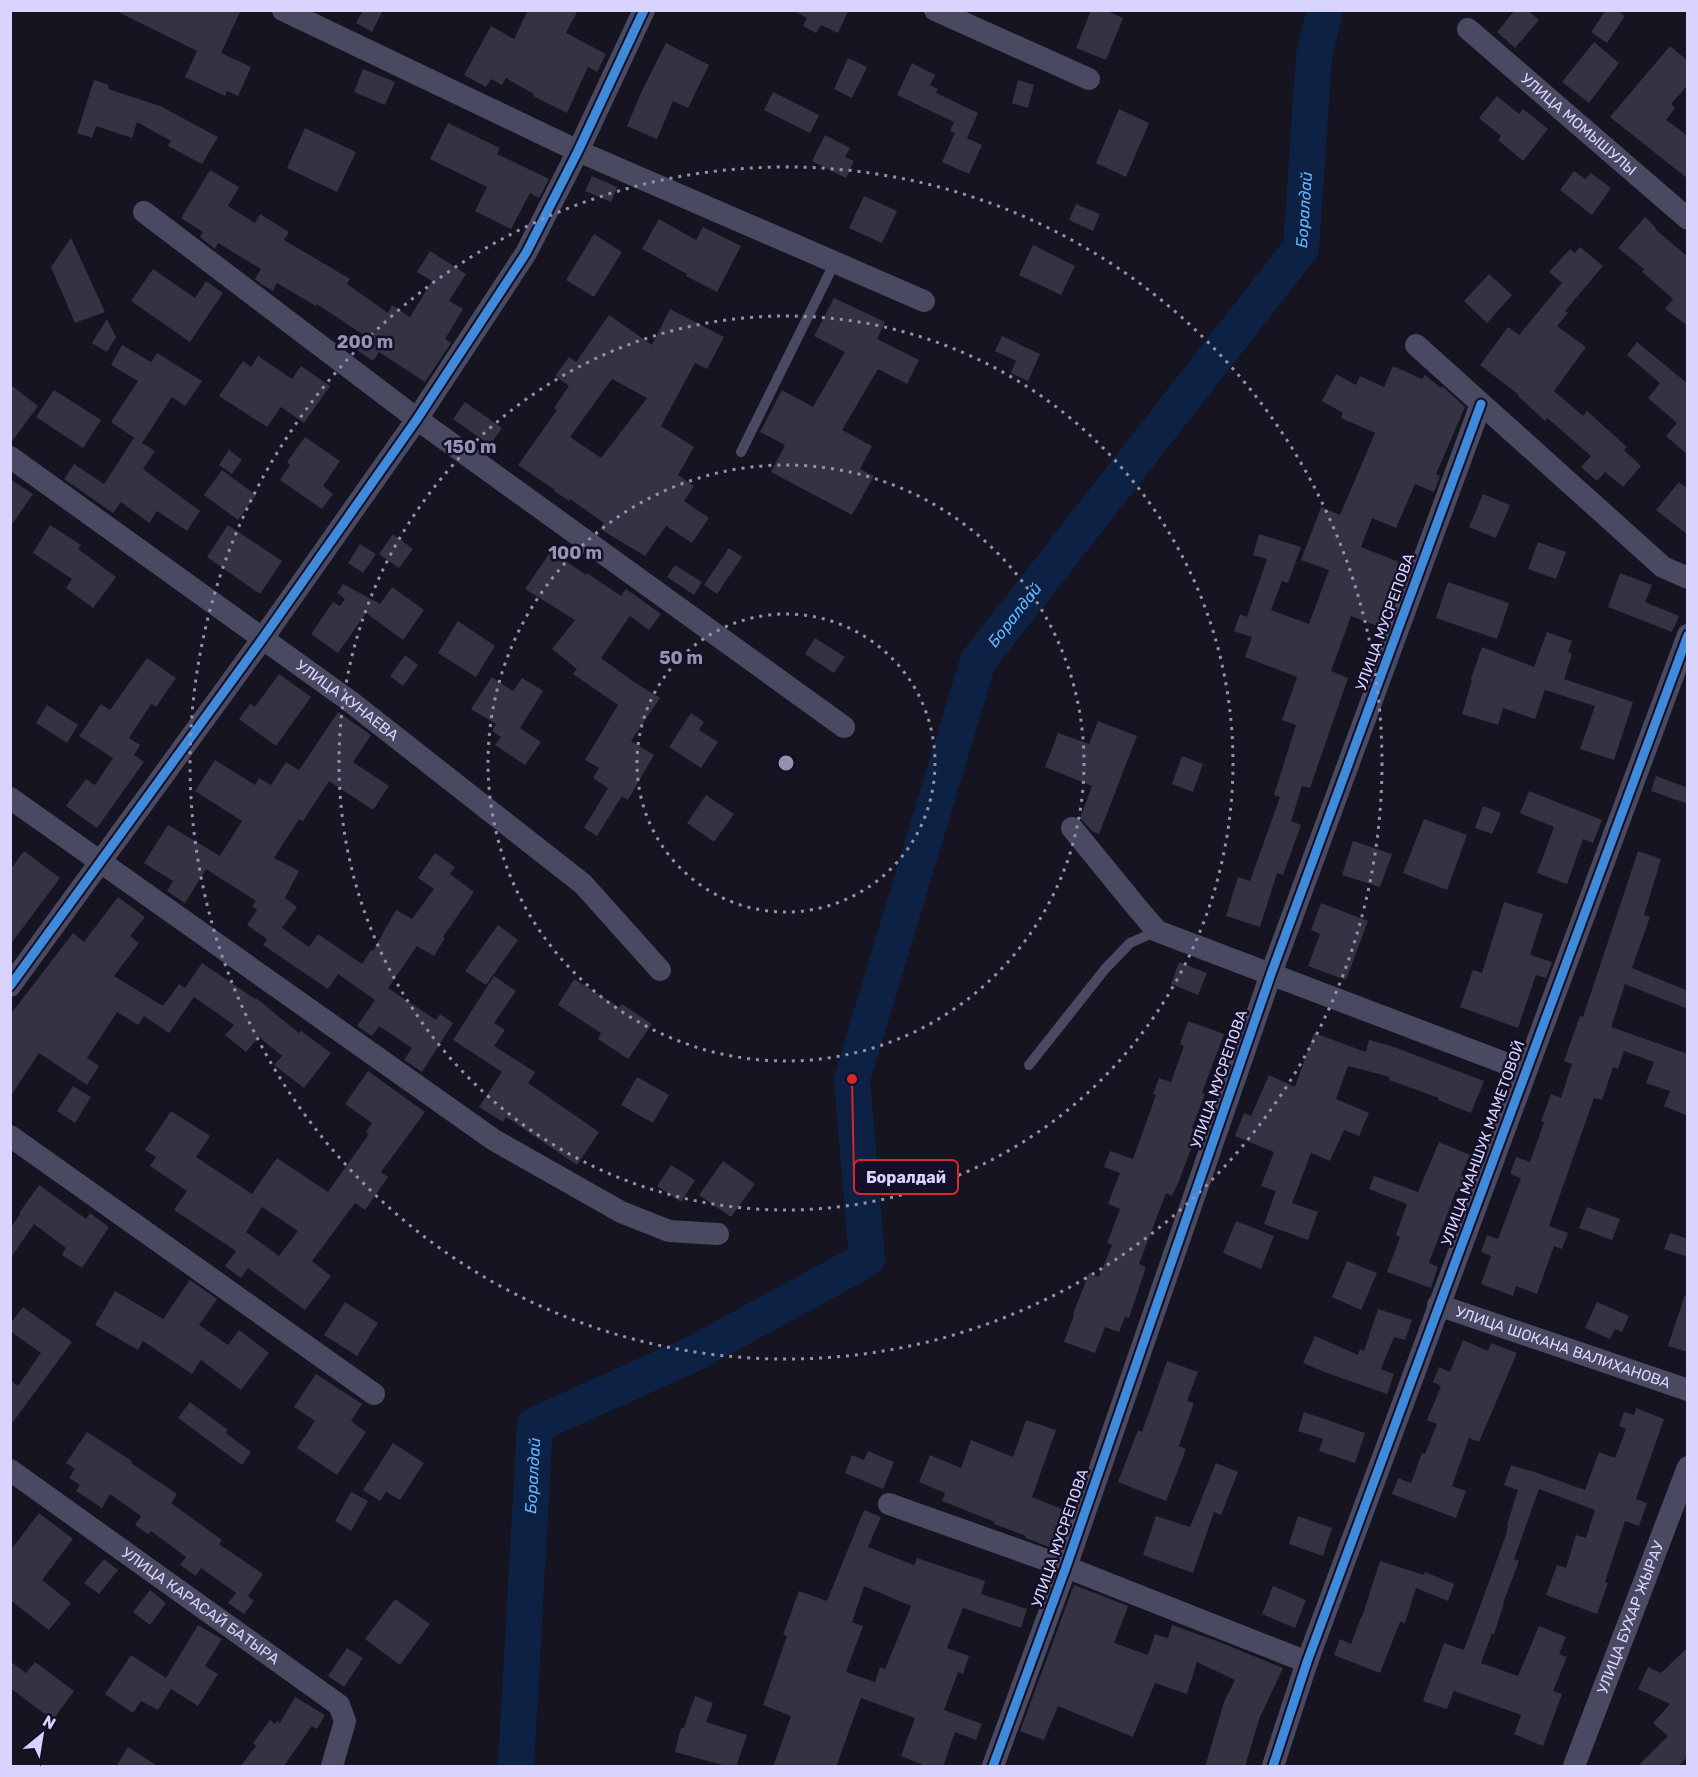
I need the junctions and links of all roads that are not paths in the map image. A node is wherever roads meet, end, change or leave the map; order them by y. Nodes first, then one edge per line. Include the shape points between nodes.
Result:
1 (284, 10) edge
2 (644, 10) edge
3 (935, 10) edge
4 (1468, 29) dead end
5 (1089, 80) dead end
6 (578, 151) junction
7 (144, 212) dead end
8 (1688, 219) edge
9 (835, 262) junction
10 (924, 301) dead end
11 (1416, 345) dead end
12 (1481, 404) junction
13 (417, 419) junction
14 (741, 452) dead end
15 (10, 457) edge
16 (1688, 578) edge
17 (1688, 635) edge
18 (263, 638) junction
19 (844, 727) dead end
20 (10, 798) edge
21 (1072, 828) dead end
22 (100, 862) junction
23 (1157, 931) junction
24 (660, 970) dead end
25 (1271, 974) junction
26 (10, 986) edge
27 (1029, 1065) dead end
28 (1526, 1071) junction
29 (10, 1136) edge
30 (718, 1234) dead end
31 (1438, 1305) junction
32 (1688, 1390) edge
33 (374, 1394) dead end
34 (1688, 1467) edge
35 (10, 1470) edge
36 (889, 1504) dead end
37 (1066, 1567) junction
38 (1307, 1662) junction
39 (332, 1767) edge
40 (993, 1767) edge
41 (1273, 1767) edge
42 (1574, 1767) edge

1 - 6 street
2 - 6 street
3 - 5 street
4 - 8 street, УЛИЦА МОМЫШУЛЫ
6 - 9 street
6 - 13 street via 526,253
7 - 13 street
9 - 10 street
9 - 14 lane
11 - 12 street
12 - 16 street via 1663,567
12 - 25 street, УЛИЦА МУСРЕПОВА
13 - 18 street
13 - 19 street
15 - 18 street, УЛИЦА КУНАЕВА
17 - 28 street, УЛИЦА МАНШУК МАМЕТОВОЙ
18 - 22 street
18 - 24 street, УЛИЦА КУНАЕВА via 583,884
20 - 22 street
21 - 23 street
22 - 26 street
22 - 30 street via 494,1140 621,1212 669,1231
23 - 25 street
23 - 27 lane via 1130,943 1104,969
25 - 28 street
25 - 37 street, УЛИЦА МУСРЕПОВА
28 - 31 street, УЛИЦА МАНШУК МАМЕТОВОЙ
29 - 33 street
31 - 32 street, УЛИЦА ШОКАНА ВАЛИХАНОВА
31 - 38 street, УЛИЦА МАНШУК МАМЕТОВОЙ
34 - 42 street, УЛИЦА БУХАР ЖЫРАУ
35 - 39 street, УЛИЦА КАРАСАЙ БАТЫРА via 339,1706 345,1721
36 - 37 street
37 - 38 street
37 - 40 street, УЛИЦА МУСРЕПОВА
38 - 41 street, УЛИЦА МАНШУК МАМЕТОВОЙ

